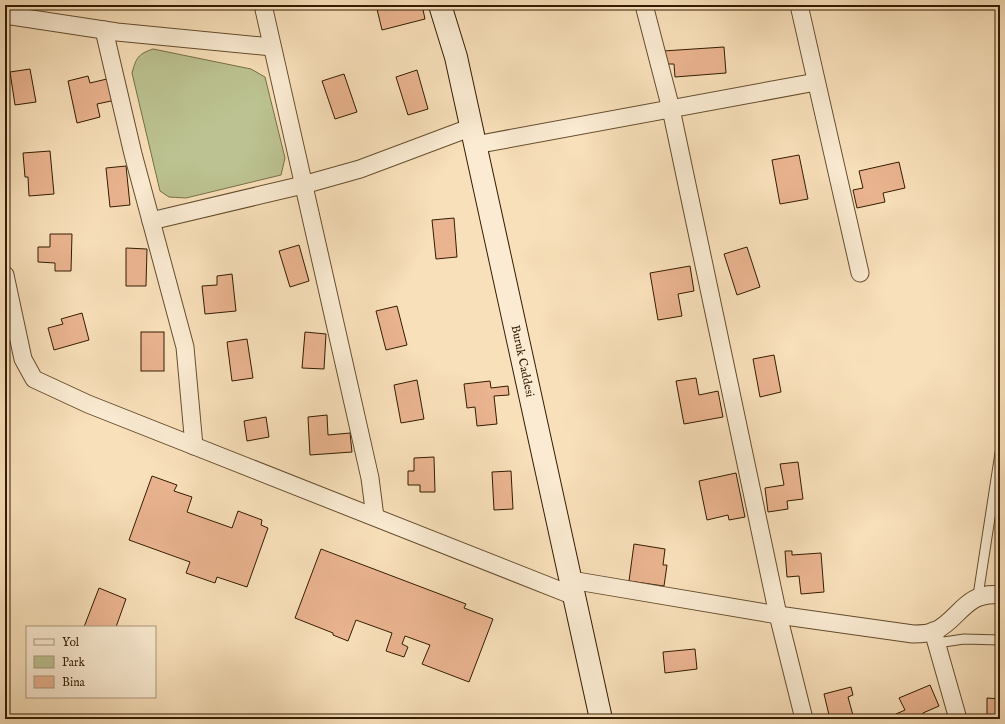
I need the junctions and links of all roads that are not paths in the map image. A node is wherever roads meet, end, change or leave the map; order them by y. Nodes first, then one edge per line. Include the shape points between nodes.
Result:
1 (263, 5) edge
2 (440, 5) edge
3 (644, 5) edge
4 (799, 5) edge
5 (5, 15) edge
6 (104, 30) junction
7 (272, 47) junction
8 (816, 82) junction
9 (671, 109) junction
10 (474, 136) junction
11 (303, 185) junction
12 (151, 221) junction
13 (860, 273) dead end
14 (5, 275) edge
15 (194, 446) junction
16 (1000, 454) edge
17 (375, 517) junction
18 (572, 588) junction
19 (1000, 595) edge
20 (979, 597) junction
21 (778, 615) junction
22 (935, 637) junction
23 (1000, 640) edge
24 (601, 719) edge
25 (804, 719) edge
26 (958, 719) edge

1 - 7 street
2 - 10 main road, Buruk Caddesi via 456,57
3 - 9 street
4 - 8 street
5 - 6 street
6 - 7 street
6 - 12 street via 132,154
7 - 11 street
8 - 9 street
8 - 13 street
9 - 10 street
9 - 21 street
10 - 11 street
10 - 18 main road, Buruk Caddesi
11 - 12 street
11 - 17 street via 370,478
12 - 15 street via 185,347
14 - 15 street via 23,359 34,380
15 - 17 street
16 - 20 lane
17 - 18 street
18 - 21 street
18 - 24 main road, Buruk Caddesi
19 - 20 street
20 - 22 street via 969,602
21 - 22 street
21 - 25 street
22 - 23 lane
22 - 26 street

